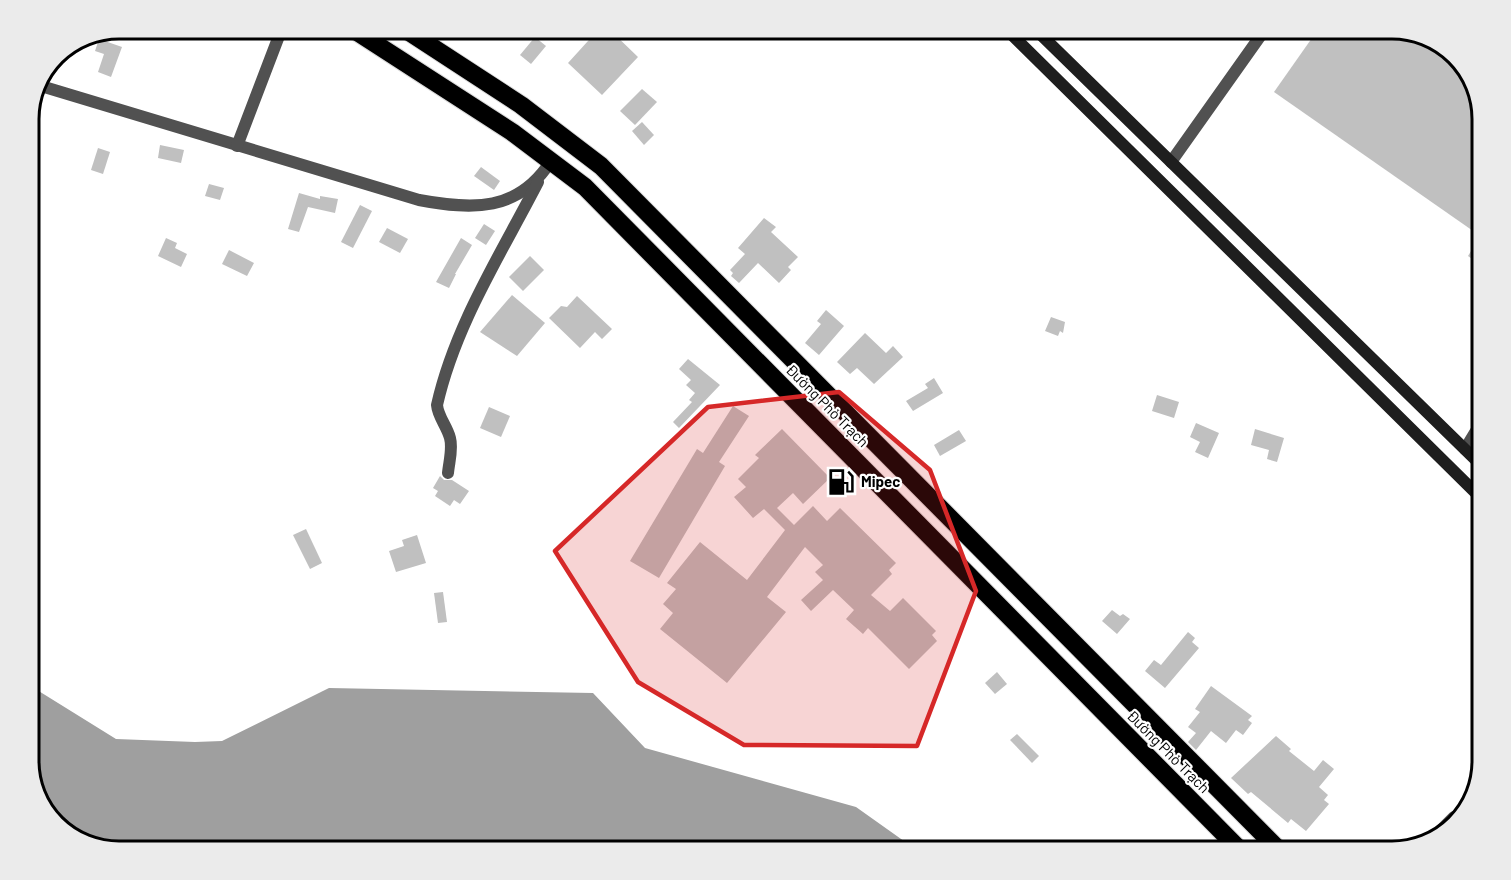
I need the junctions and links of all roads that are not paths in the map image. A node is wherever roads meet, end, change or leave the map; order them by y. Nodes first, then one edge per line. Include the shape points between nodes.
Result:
1 (278, 39) edge
2 (368, 39) edge
3 (420, 39) edge
4 (1016, 39) edge
5 (1045, 39) edge
6 (1258, 39) edge
7 (46, 87) edge
8 (237, 146) junction
9 (551, 161) junction
10 (1171, 162) junction
11 (540, 178) junction
12 (1472, 437) edge
13 (1465, 449) junction
14 (1472, 456) edge
15 (448, 473) dead end
16 (1472, 489) edge
17 (1230, 841) edge
18 (1269, 841) edge

1 - 8 street
2 - 9 highway, Đường Phò Trạch
3 - 18 highway, Đường Phò Trạch via 522,105 601,166
4 - 16 street
5 - 10 street
6 - 10 street
7 - 8 street
8 - 11 street via 438,204 499,203 519,195
9 - 11 street
9 - 17 highway, Đường Phò Trạch via 585,187
10 - 13 street
11 - 15 street via 451,356 437,405 450,436
12 - 13 street
13 - 14 street

